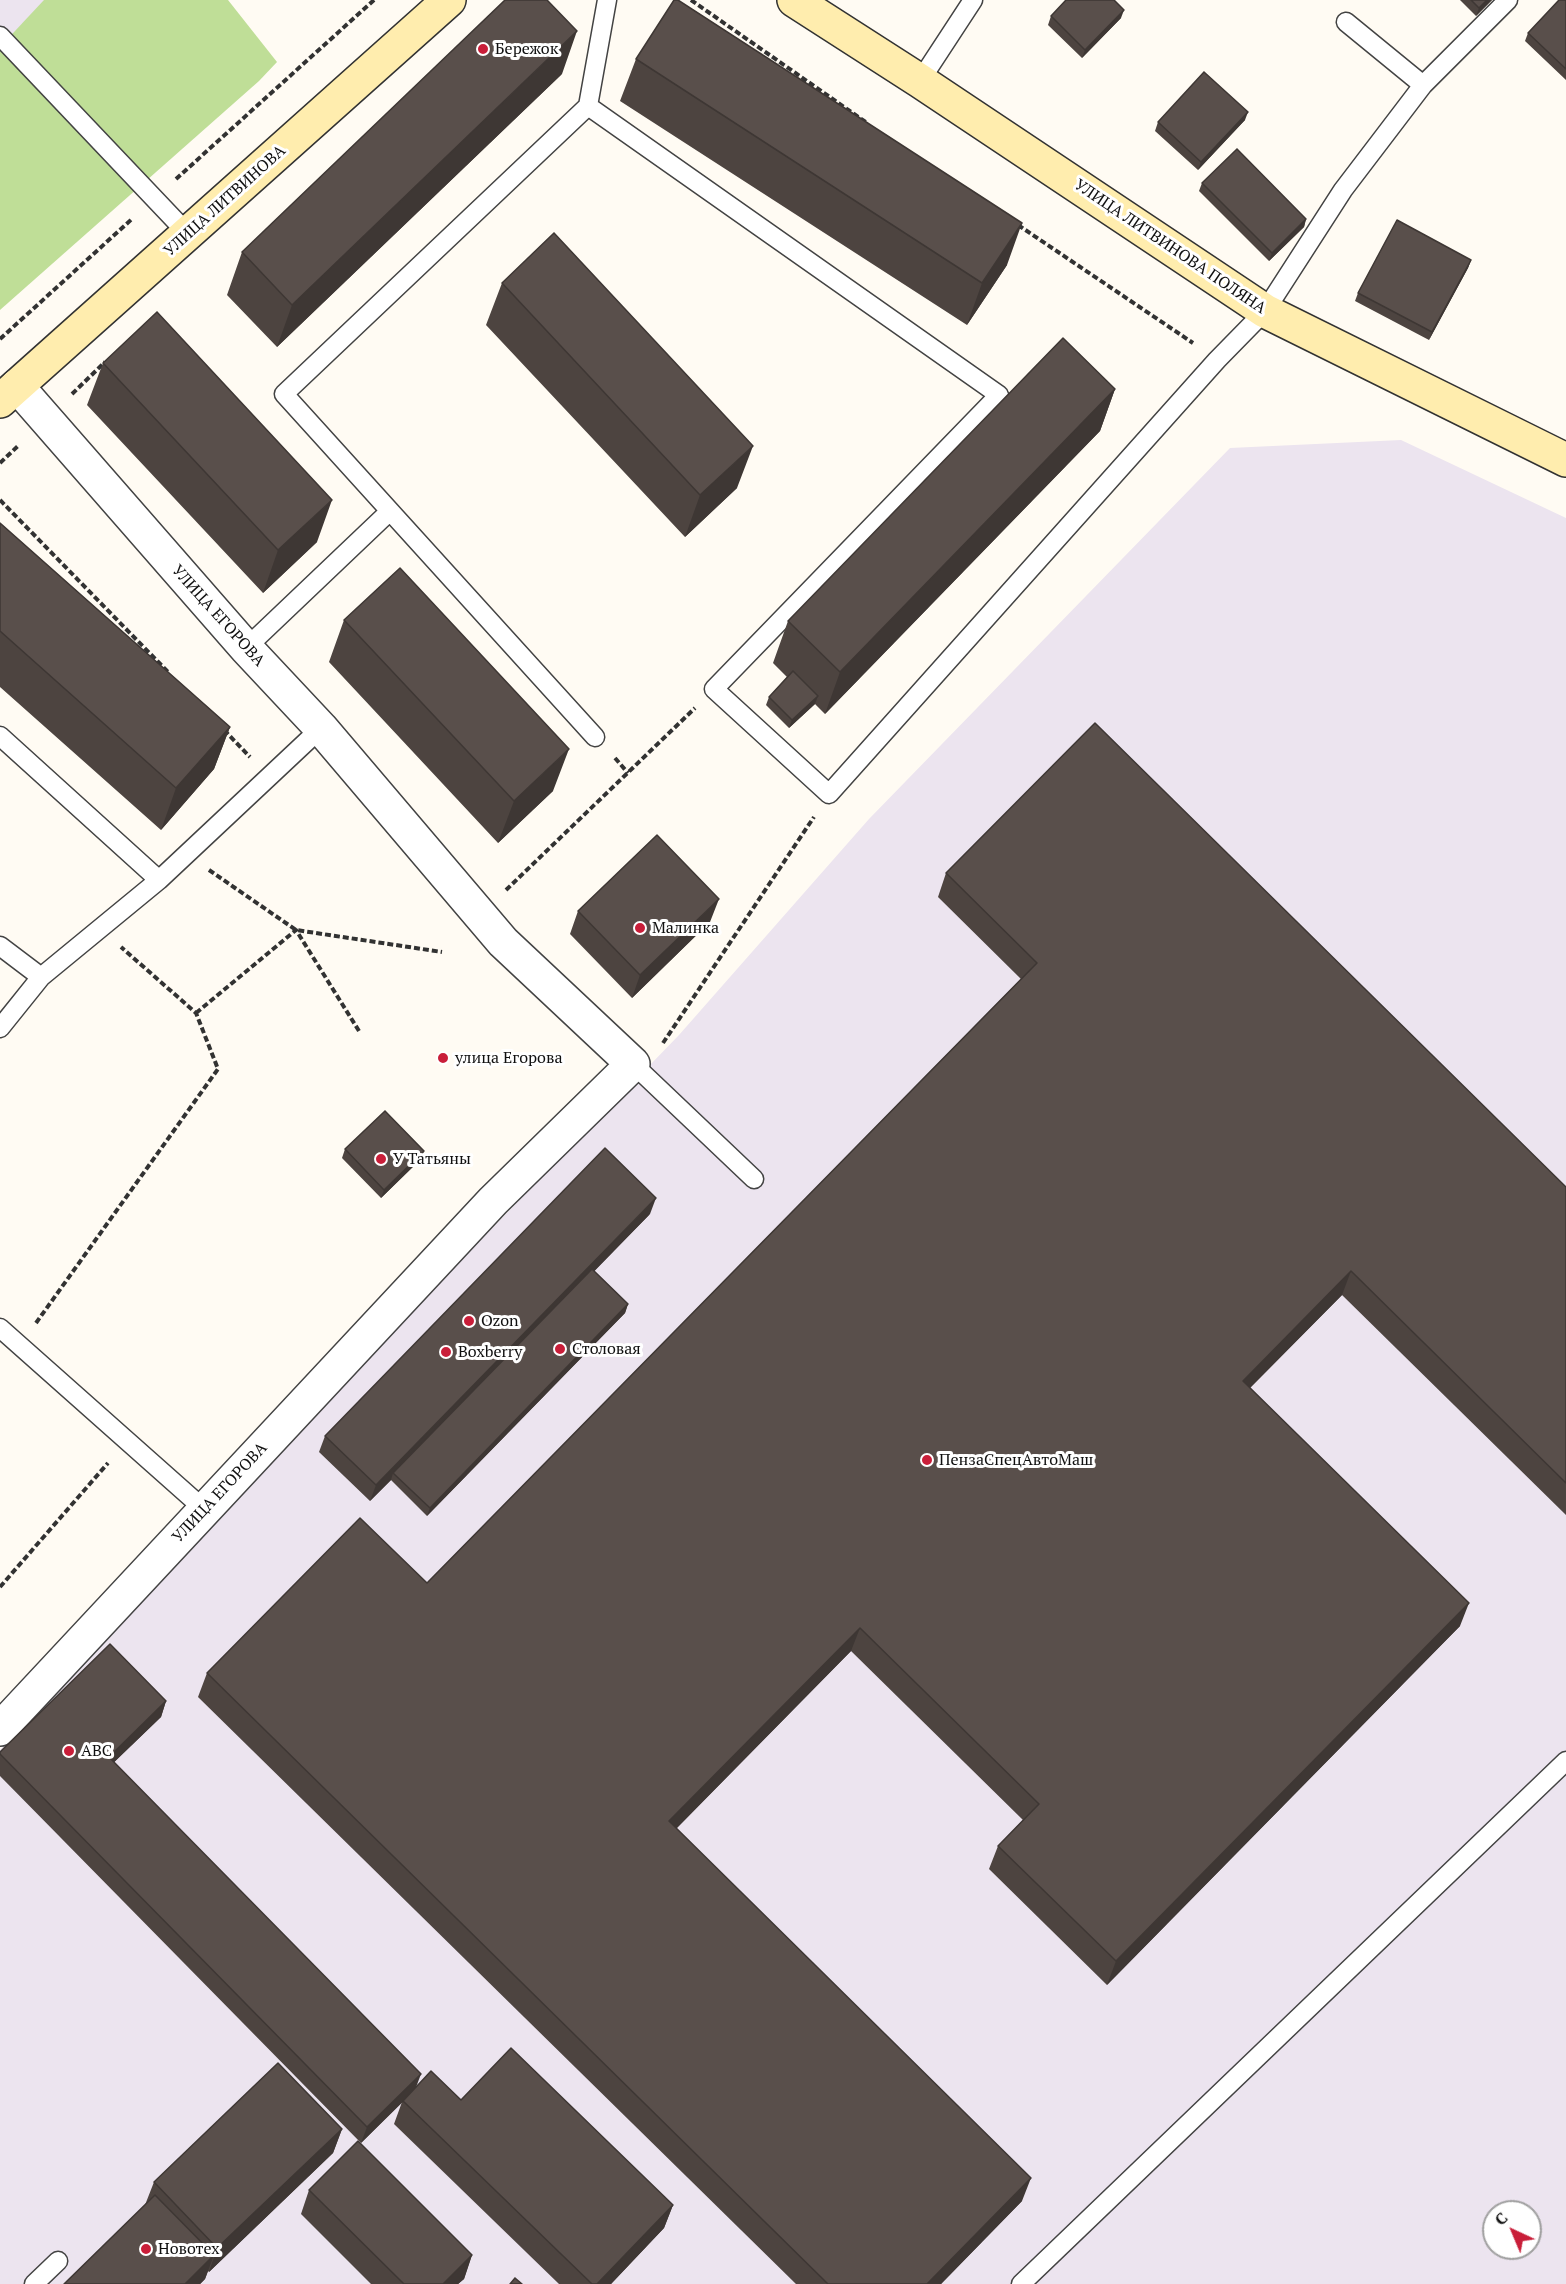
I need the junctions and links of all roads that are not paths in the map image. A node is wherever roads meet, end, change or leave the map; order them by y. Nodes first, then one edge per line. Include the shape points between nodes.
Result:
1 (449, 0) edge
2 (607, 0) edge
3 (794, 0) edge
4 (973, 0) edge
5 (1508, 0) edge
6 (1346, 21) dead end
7 (0, 36) edge
8 (920, 81) junction
9 (1423, 85) junction
10 (588, 106) junction
11 (188, 234) junction
12 (1266, 311) junction
13 (8, 394) edge
14 (1566, 460) edge
15 (390, 511) junction
16 (246, 648) junction
17 (321, 728) junction
18 (0, 736) edge
19 (595, 736) dead end
20 (159, 880) junction
21 (0, 946) edge
22 (41, 977) junction
23 (0, 1028) edge
24 (633, 1064) junction
25 (754, 1179) dead end
26 (0, 1328) edge
27 (205, 1510) junction
28 (0, 1729) edge
29 (1566, 1761) edge
30 (58, 2261) dead end
31 (34, 2284) edge
32 (1021, 2284) edge

1 - 11 main road, УЛИЦА ЛИТВИНОВА
2 - 10 lane
3 - 8 main road, УЛИЦА ЛИТВИНОВА ПОЛЯНА
4 - 8 lane
5 - 9 lane
6 - 9 lane
7 - 11 lane
8 - 12 main road, УЛИЦА ЛИТВИНОВА ПОЛЯНА
9 - 12 lane via 1343,190
10 - 12 lane via 999,394 714,688 829,794 1217,360
10 - 15 lane via 284,394
11 - 13 main road, УЛИЦА ЛИТВИНОВА
12 - 14 main road, УЛИЦА ЛИТВИНОВА ПОЛЯНА
13 - 16 street, УЛИЦА ЕГОРОВА
15 - 16 lane
15 - 19 lane
16 - 17 street, УЛИЦА ЕГОРОВА
17 - 20 lane
17 - 24 street, УЛИЦА ЕГОРОВА via 502,942
18 - 20 lane
20 - 22 lane
21 - 22 lane
22 - 23 lane
24 - 25 lane
24 - 27 street, УЛИЦА ЕГОРОВА via 493,1201
26 - 27 lane
27 - 28 street, УЛИЦА ЕГОРОВА
29 - 32 lane
30 - 31 lane

